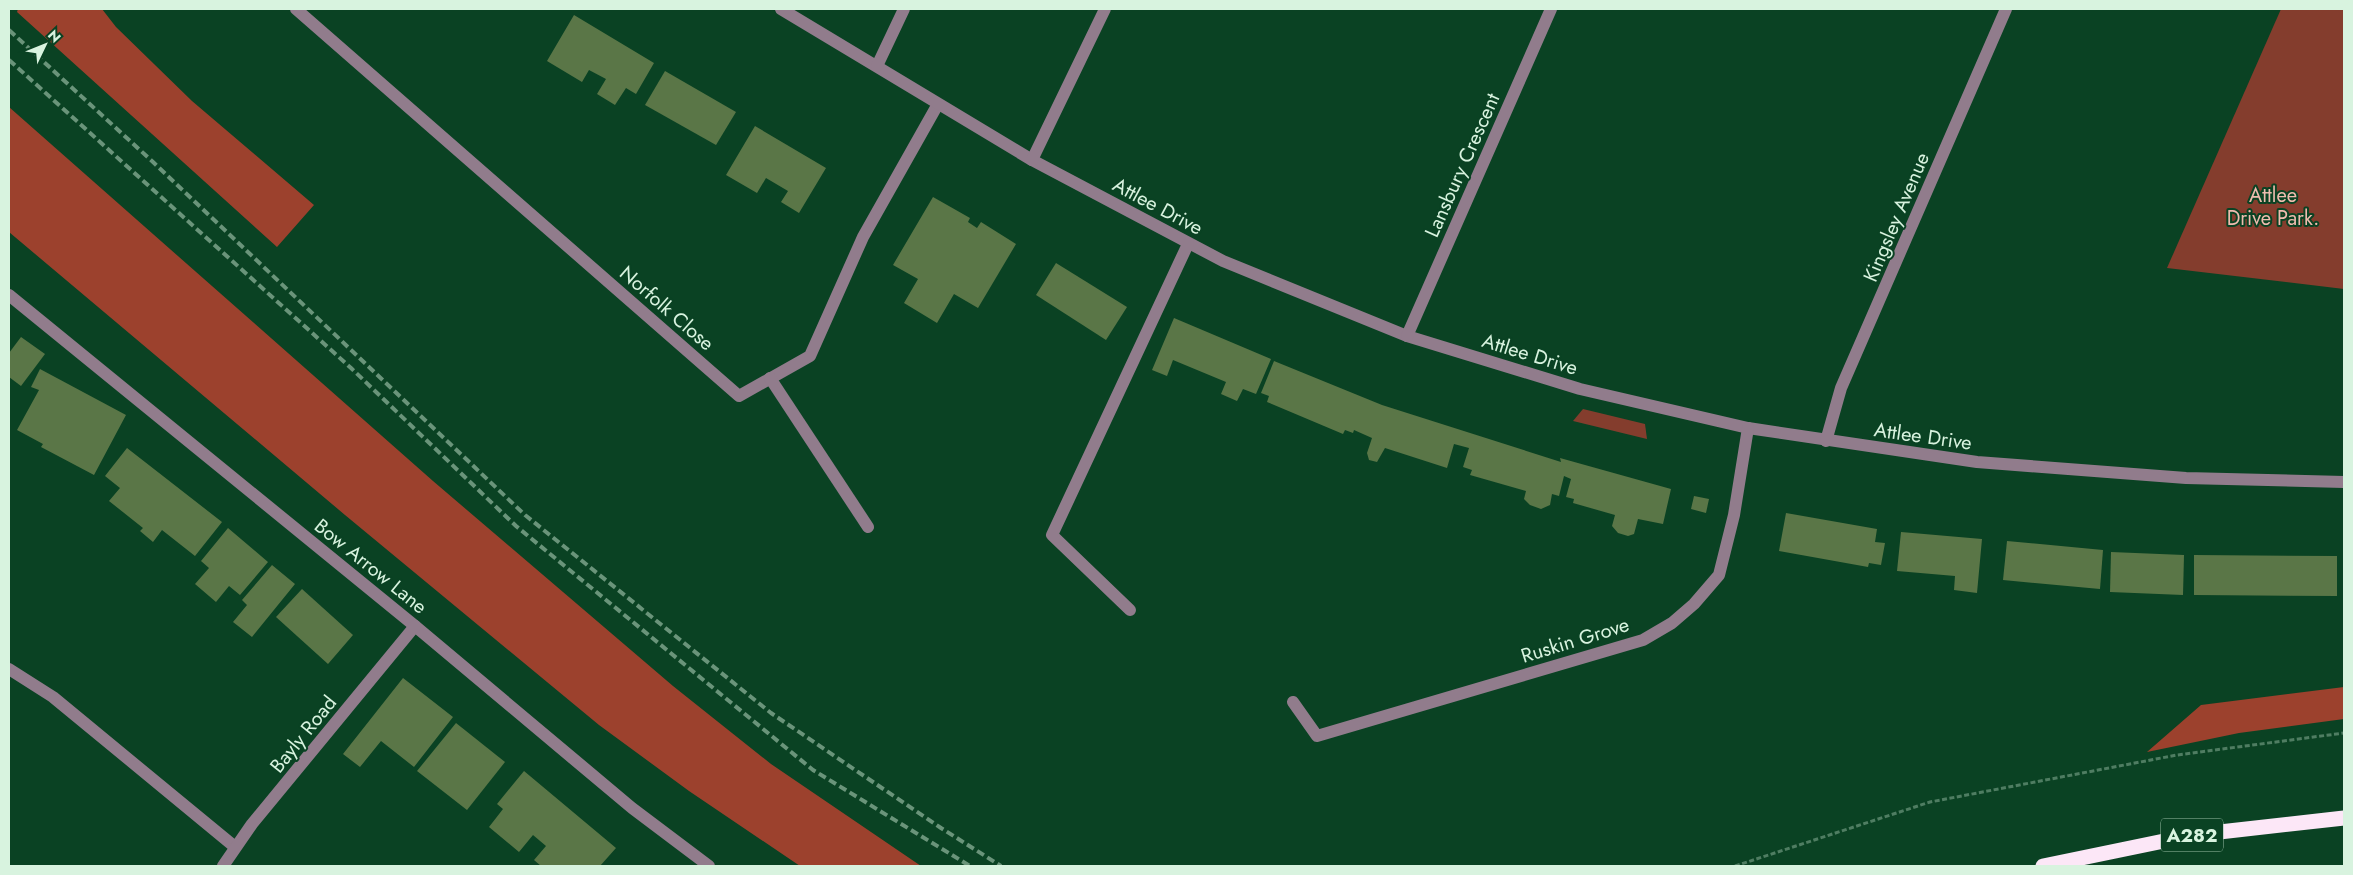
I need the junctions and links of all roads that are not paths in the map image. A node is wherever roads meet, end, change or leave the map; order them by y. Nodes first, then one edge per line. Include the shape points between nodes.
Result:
1 (296, 9) edge
2 (781, 9) edge
3 (904, 9) edge
4 (1104, 9) edge
5 (1551, 9) edge
6 (2006, 9) edge
7 (877, 66) junction
8 (938, 104) junction
9 (1032, 160) junction
10 (1188, 244) junction
11 (9, 295) edge
12 (1407, 336) junction
13 (770, 378) junction
14 (1748, 428) junction
15 (1826, 441) junction
16 (2344, 482) edge
17 (868, 527) dead end
18 (1130, 610) dead end
19 (415, 626) junction
20 (9, 669) edge
21 (1293, 702) dead end
22 (2344, 818) edge
23 (235, 847) junction
24 (223, 866) edge
25 (709, 866) edge
26 (2043, 866) edge

1 - 13 street, Norfolk Close via 739,396
2 - 7 street, Attlee Drive
3 - 7 street
4 - 9 street
5 - 12 street, Lansbury Crescent
6 - 15 street, Kingsley Avenue via 1841,388
7 - 8 street, Attlee Drive
8 - 9 street, Attlee Drive
8 - 13 street, Norfolk Close via 864,237 810,356
9 - 10 street, Attlee Drive
10 - 12 street, Attlee Drive
10 - 18 street via 1052,535
11 - 19 street, Bow Arrow Lane
12 - 14 street, Attlee Drive via 1580,389
13 - 17 street
14 - 15 street, Attlee Drive
14 - 21 street, Ruskin Grove via 1734,515 1719,575 1672,623 1642,640 1317,736
15 - 16 street, Attlee Drive via 1977,462 2096,472
19 - 23 street, Bayly Road
19 - 25 street, Bow Arrow Lane via 632,808
20 - 23 street via 53,697
22 - 26 highway, A282 via 2193,834
23 - 24 street, Bayly Road

